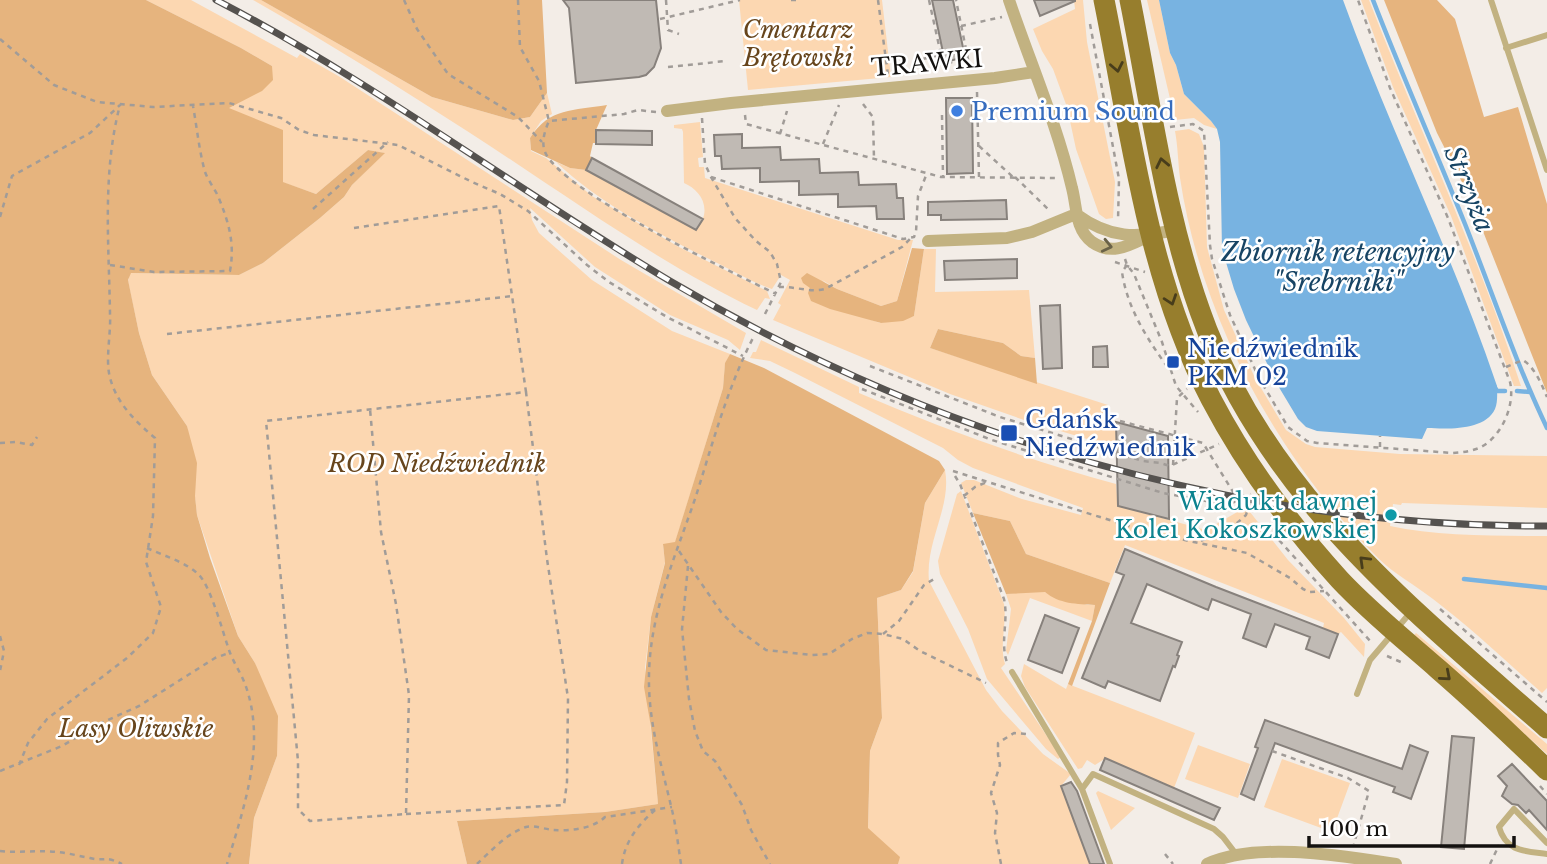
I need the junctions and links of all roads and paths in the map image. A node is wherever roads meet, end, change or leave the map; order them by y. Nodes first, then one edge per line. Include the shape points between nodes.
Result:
1 (404, 0) edge
2 (518, 0) edge
3 (666, 0) edge
4 (740, 0) edge
5 (791, 0) edge
6 (801, 0) edge
7 (878, 0) edge
8 (929, 0) edge
9 (956, 0) edge
10 (1009, 0) edge
11 (1104, 0) edge
12 (1130, 0) edge
13 (1358, 0) edge
14 (1491, 0) edge
15 (1003, 16) dead end
16 (667, 17) junction
17 (660, 19) dead end
18 (1090, 21) dead end
19 (961, 26) junction
20 (679, 34) dead end
21 (1547, 35) edge
22 (0, 39) edge
23 (1506, 48) junction
24 (941, 55) junction
25 (914, 58) dead end
26 (726, 61) dead end
27 (668, 67) dead end
28 (1034, 72) junction
29 (888, 75) dead end
30 (977, 92) dead end
31 (861, 101) dead end
32 (120, 105) junction
33 (839, 105) dead end
34 (193, 106) junction
35 (787, 111) dead end
36 (662, 112) joint
37 (942, 114) dead end
38 (702, 118) dead end
39 (549, 121) junction
40 (746, 124) dead end
41 (1170, 127) dead end
42 (780, 134) junction
43 (388, 142) junction
44 (543, 143) junction
45 (823, 145) junction
46 (979, 146) junction
47 (874, 159) junction
48 (1547, 170) edge
49 (927, 173) junction
50 (710, 177) junction
51 (943, 177) junction
52 (979, 177) junction
53 (1014, 177) junction
54 (1059, 178) dead end
55 (313, 209) dead end
56 (1076, 214) junction
57 (0, 217) edge
58 (1054, 217) dead end
59 (1118, 221) dead end
60 (354, 228) dead end
61 (1176, 230) junction
62 (1151, 235) junction
63 (911, 238) junction
64 (928, 241) dead end
65 (1125, 259) dead end
66 (110, 265) junction
67 (1127, 265) junction
68 (779, 287) junction
69 (776, 294) junction
70 (513, 296) junction
71 (764, 316) dead end
72 (167, 334) dead end
73 (754, 336) dead end
74 (743, 356) junction
75 (870, 366) dead end
76 (1505, 367) junction
77 (862, 389) dead end
78 (1187, 389) dead end
79 (527, 392) junction
80 (1547, 397) edge
81 (370, 409) junction
82 (1119, 421) dead end
83 (1173, 435) junction
84 (1380, 436) dead end
85 (37, 437) dead end
86 (0, 443) edge
87 (1221, 443) dead end
88 (1380, 448) junction
89 (1207, 450) junction
90 (1173, 466) junction
91 (953, 471) dead end
92 (955, 476) dead end
93 (987, 482) junction
94 (964, 496) junction
95 (1238, 500) junction
96 (1198, 542) junction
97 (147, 548) junction
98 (678, 550) junction
99 (688, 566) junction
100 (936, 578) dead end
101 (1324, 591) dead end
102 (1435, 604) dead end
103 (1413, 609) junction
104 (1395, 631) junction
105 (883, 634) junction
106 (0, 636) edge
107 (230, 653) junction
108 (0, 671) edge
109 (1012, 672) joint
110 (986, 682) dead end
111 (1357, 694) dead end
112 (1547, 702) edge
113 (1547, 728) edge
114 (1027, 734) dead end
115 (1272, 751) dead end
116 (19, 765) junction
117 (1547, 770) edge
118 (0, 771) edge
119 (1082, 789) junction
120 (672, 807) junction
121 (655, 810) junction
122 (406, 814) junction
123 (1356, 837) dead end
124 (1502, 838) junction
125 (1547, 843) edge
126 (0, 851) edge
127 (1165, 854) dead end
128 (1236, 854) junction
129 (1547, 854) edge
130 (228, 863) edge
131 (122, 864) edge
132 (477, 864) edge
133 (622, 864) edge
134 (681, 864) edge
135 (771, 864) edge
136 (1001, 864) edge
137 (1110, 864) edge
138 (1173, 864) edge
139 (1207, 864) edge
140 (1396, 864) edge
141 (1490, 864) edge

1 - 44 path via 417,29 448,74 518,117
2 - 39 path via 520,47 539,81
3 - 16 path
4 - 16 path
5 - 6 path
7 - 29 path
8 - 24 path
9 - 19 path
10 - 28 street
11 -> 62 main road
61 -> 12 main road
13 - 76 path
14 - 23 lane
15 - 19 path
16 - 17 path
16 - 20 path via 668,30
18 - 59 path via 1119,179
19 - 24 path via 968,59 943,64
21 - 23 lane
22 - 32 path via 54,85 97,102
23 - 48 lane
24 - 25 path
26 - 27 path
28 - 36 street, TRAWKI
28 - 56 street via 1068,170
30 - 46 path
31 - 47 path via 873,117
32 - 34 path
32 - 57 path via 90,133 12,176
32 - 66 path via 114,126 106,225
33 - 45 path
34 - 43 path via 229,103 281,118 314,135
34 - 66 path via 206,175 232,234 230,271 155,272
35 - 42 path
36 - 39 path via 638,110
37 - 51 path
38 - 50 path
39 - 44 path
40 - 42 path
41 - 88 path via 1193,124 1204,131 1212,259 1230,315 1288,427 1307,441
42 - 45 path
43 - 55 path
43 - 74 path via 500,194 528,211 609,282
44 - 69 path via 550,160 594,196 679,246
45 - 47 path
46 - 52 path
46 - 53 path
47 - 49 path
49 - 51 path
49 - 63 path
50 - 63 path
50 - 68 path via 734,218 770,253 782,282
51 - 52 path
52 - 53 path
53 - 54 path
53 - 58 path
56 - 62 street via 1106,232
56 - 64 street via 1007,238
60 - 70 path via 499,206
61 - 62 street
103 -> 61 main road via 1312,505 1253,423 1207,330
62 -> 104 main road via 1190,353 1247,461 1293,525
63 - 68 path via 825,289
65 - 67 path
66 - 97 path via 109,373 132,419 155,438 153,516
67 - 67 path via 1162,342 1168,368 1131,306 1122,272
68 - 69 path
69 - 71 path
70 - 72 path
70 - 79 path
73 - 74 path
74 - 98 path
75 - 90 path via 1026,426 1129,458
76 - 80 path via 1523,360 1535,372
76 - 88 path via 1511,402 1505,421 1487,444 1453,453
77 - 95 path via 965,431 1090,472 1163,493 1228,505
78 - 83 path via 1177,398
79 - 81 path
79 - 122 path via 568,698 564,805
81 - 122 path via 381,532 409,695
81 - 122 path via 266,421 298,761 298,809 310,821
82 - 83 path
83 - 89 path via 1203,443
83 - 90 path
84 - 88 path
85 - 86 path via 32,445
87 - 89 path
89 - 90 path
89 - 95 path
91 - 93 path
92 - 94 path
93 - 94 path
93 - 96 path via 1152,533
94 - 109 path via 1004,599 1003,653
95 - 96 path via 1252,494 1246,515
96 - 101 path via 1247,553 1303,589
97 - 107 path via 202,578
97 - 116 path via 148,571 161,607 153,633 47,719 27,743
98 - 99 path
98 - 120 path via 659,601 649,675 659,761
99 - 105 path via 721,612 766,650 828,654 852,639
99 - 135 path via 682,629 695,731 703,751 715,761 742,806
100 - 105 path via 923,585 899,621
102 - 112 path
103 - 104 lane
103 - 113 main road
104 - 111 lane via 1370,660
104 -> 117 main road
105 - 110 path via 903,639
106 - 108 path via 4,651
107 - 116 path via 139,706
107 - 130 path via 246,685 255,734 251,775
109 - 119 lane
114 - 136 path via 1014,733 998,743 1000,765 991,793
115 - 123 path via 1348,778 1369,791
116 - 118 path
119 - 128 lane via 1093,774 1214,830
119 - 137 lane
120 - 121 path
120 - 134 path
121 - 132 path via 605,817 576,829 528,826
121 - 133 path via 637,826
124 - 125 lane via 1499,827 1514,809
124 - 129 lane via 1513,848
124 - 141 path
126 - 131 path via 54,851 93,859 108,857
127 - 138 path
128 - 139 street
128 - 140 street via 1351,857

